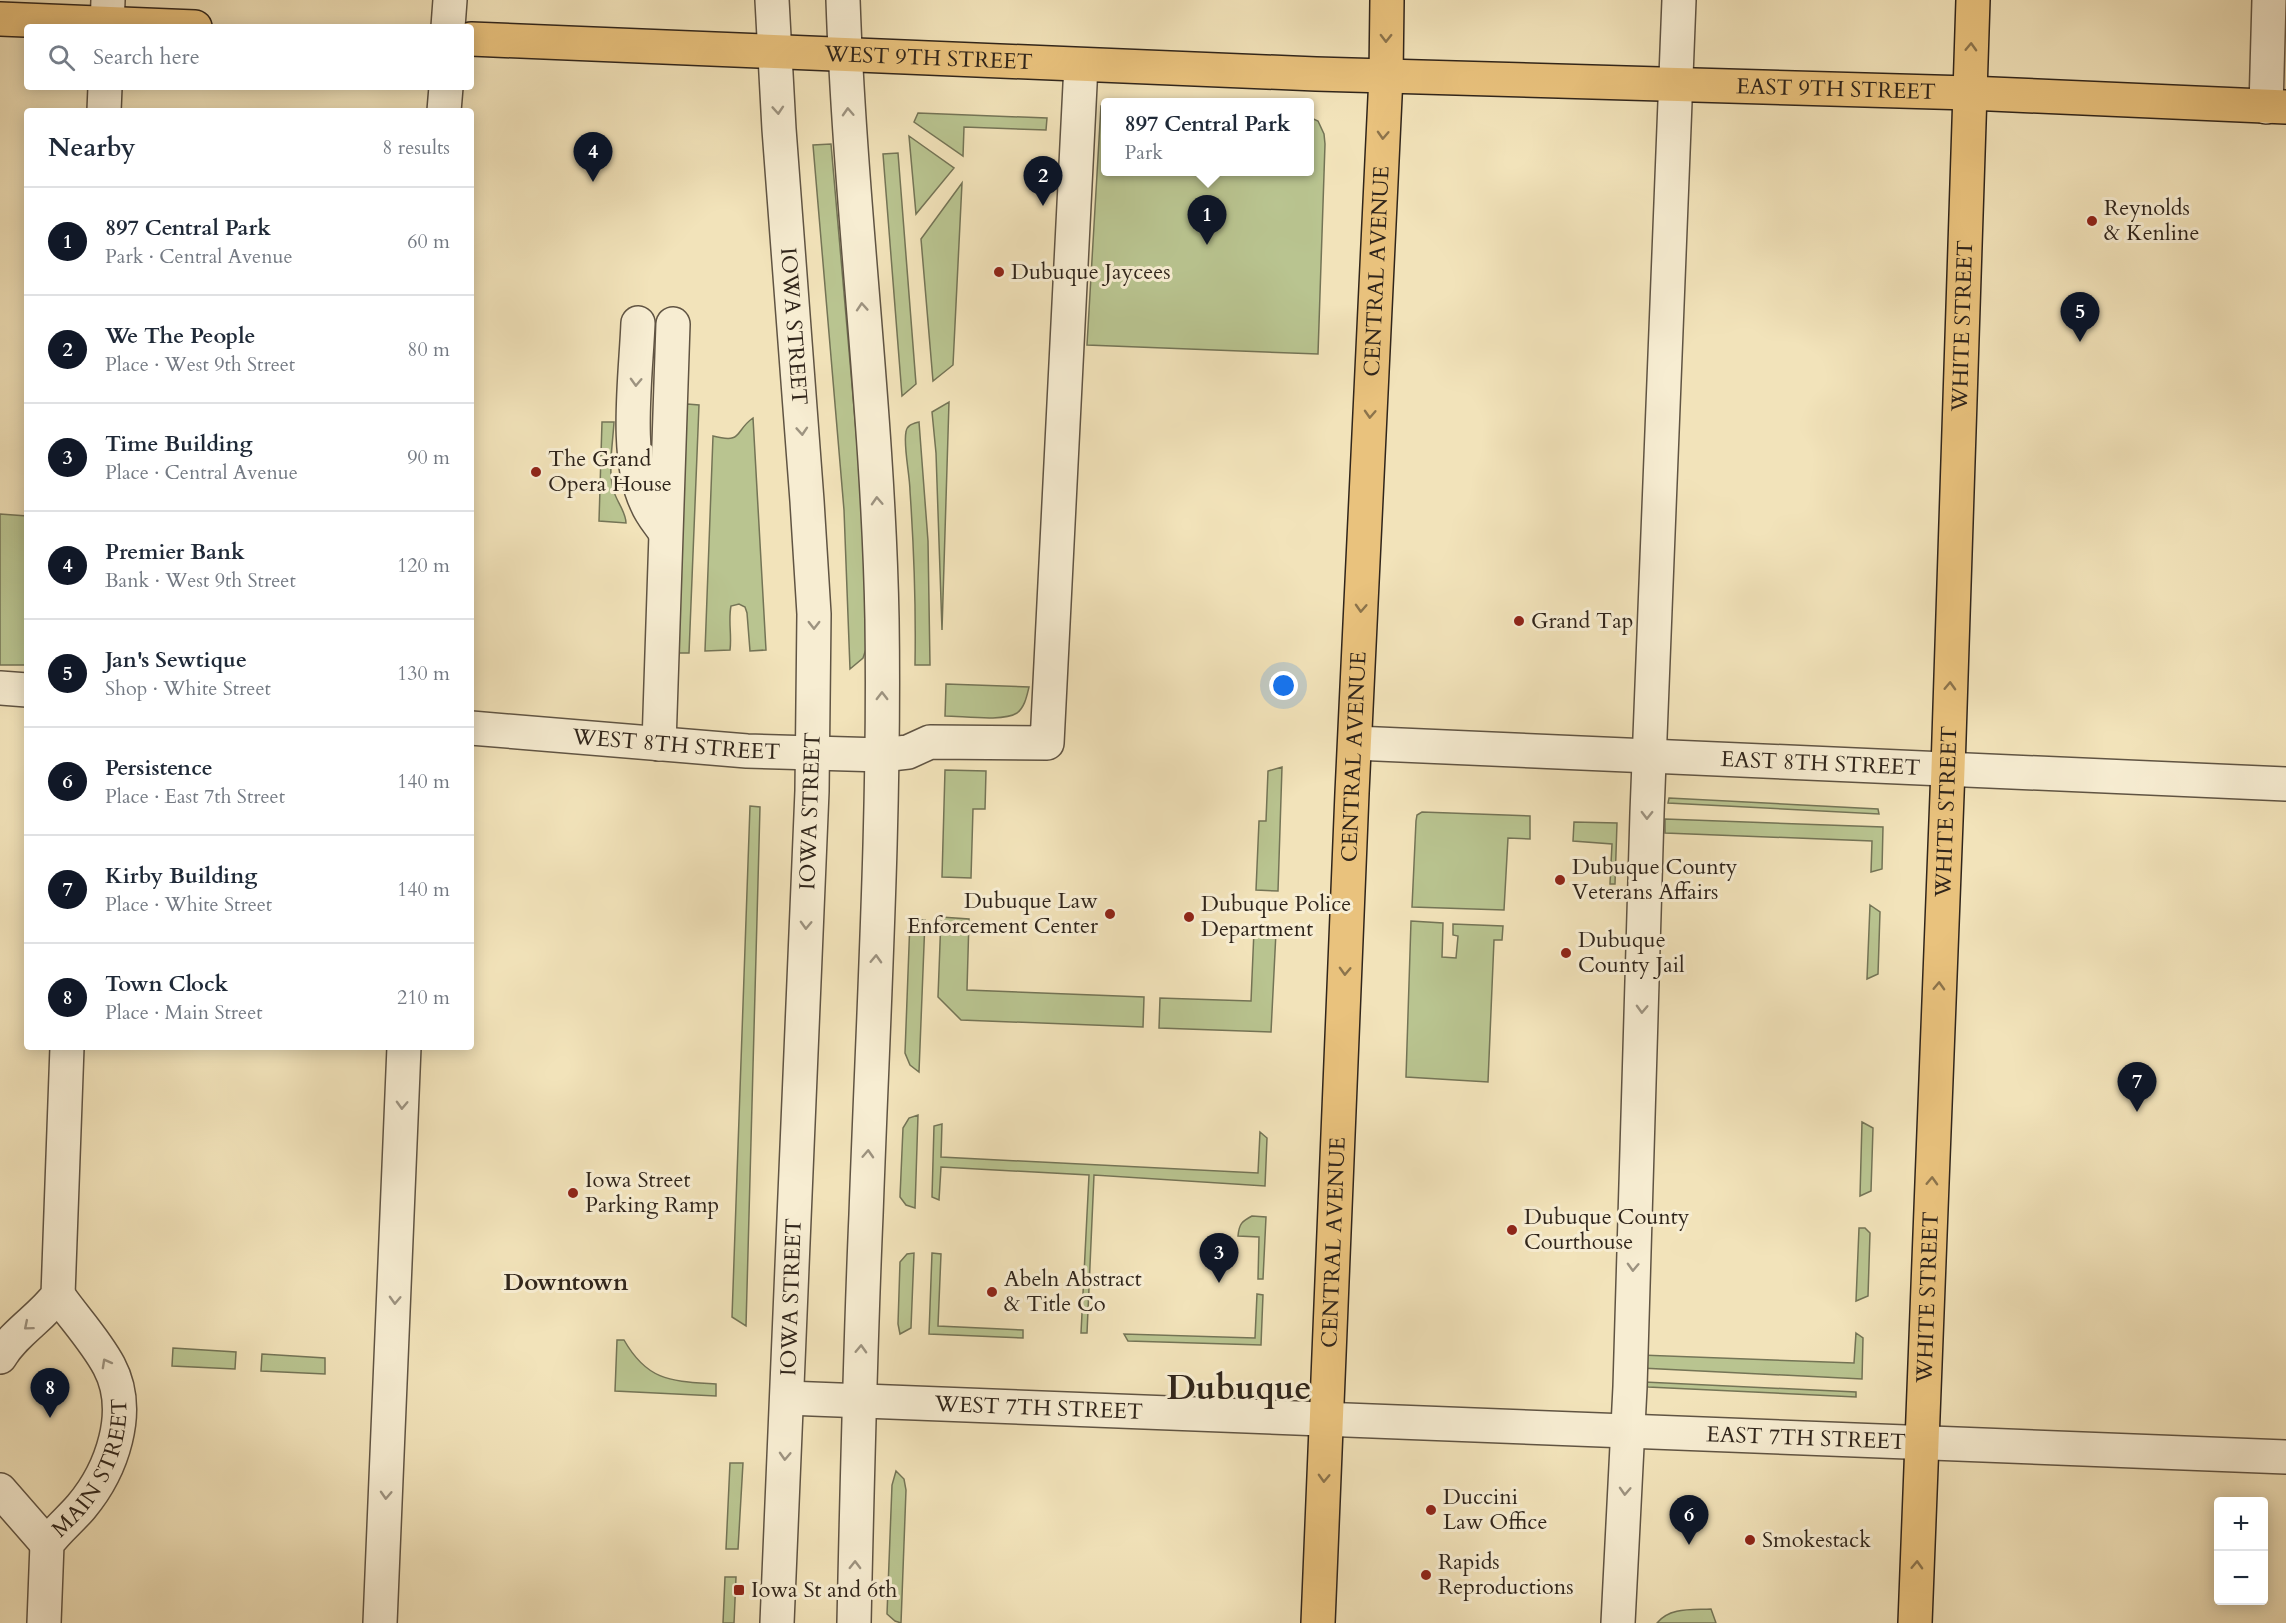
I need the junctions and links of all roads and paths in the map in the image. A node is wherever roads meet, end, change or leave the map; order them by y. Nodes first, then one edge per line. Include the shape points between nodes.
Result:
1 (450, 0) edge
2 (772, 0) edge
3 (843, 0) edge
4 (1387, 0) edge
5 (1679, 0) edge
6 (1973, 0) edge
7 (2269, 0) edge
8 (107, 17) edge
9 (0, 19) edge
10 (169, 24) edge
11 (448, 24) edge
12 (474, 39) edge
13 (774, 52) junction
14 (844, 55) junction
15 (1081, 65) junction
16 (1386, 76) junction
17 (1676, 85) junction
18 (105, 90) edge
19 (446, 90) edge
20 (1969, 93) junction
21 (2276, 107) edge
22 (104, 108) edge
23 (444, 108) edge
24 (638, 323) dead end
25 (672, 324) dead end
26 (665, 531) junction
27 (0, 688) edge
28 (24, 690) edge
29 (474, 728) edge
30 (1355, 743) junction
31 (659, 744) junction
32 (813, 753) junction
33 (882, 754) junction
34 (1650, 756) junction
35 (1947, 769) junction
36 (2286, 784) edge
37 (68, 1050) edge
38 (404, 1050) edge
39 (58, 1295) junction
40 (0, 1357) edge
41 (787, 1398) junction
42 (860, 1401) junction
43 (1327, 1420) junction
44 (1627, 1432) junction
45 (1922, 1444) junction
46 (2286, 1457) edge
47 (0, 1490) edge
48 (47, 1544) junction
49 (44, 1623) edge
50 (380, 1623) edge
51 (777, 1623) edge
52 (854, 1623) edge
53 (1318, 1623) edge
54 (1618, 1623) edge
55 (1915, 1623) edge

1 - 11 street
2 - 13 street, IOWA STREET
3 - 14 street
4 -> 16 main road, CENTRAL AVENUE
5 - 17 street
20 -> 6 main road, WHITE STREET
7 - 21 street
8 - 9 main road
8 - 10 main road
12 - 13 main road, WEST 9TH STREET
13 - 14 main road, WEST 9TH STREET
13 -> 32 street, IOWA STREET via 814,614
14 - 15 main road, WEST 9TH STREET
33 -> 14 street via 877,499
15 - 16 main road, WEST 9TH STREET
15 - 33 street, WEST 8TH STREET via 1047,743 930,742 908,752
16 - 17 main road, EAST 9TH STREET
16 -> 30 main road, CENTRAL AVENUE
17 - 20 main road, EAST 9TH STREET
17 - 34 street
18 - 22 street
19 - 23 street
20 - 21 main road, EAST 9TH STREET
35 -> 20 main road, WHITE STREET
24 -> 26 street via 633,447 636,475 647,505
25 - 26 street
26 - 31 street
27 - 28 street
29 - 31 street, WEST 8TH STREET
30 - 34 street, EAST 8TH STREET
30 -> 43 main road, CENTRAL AVENUE
31 - 32 street, WEST 8TH STREET
32 - 33 street, WEST 8TH STREET
32 -> 41 street, IOWA STREET
42 -> 33 street
34 - 35 street, EAST 8TH STREET
34 -> 44 street
35 - 36 street, EAST 8TH STREET
45 -> 35 main road, WHITE STREET
37 - 39 street
38 -> 50 street
39 -> 40 street
48 -> 39 street, MAIN STREET via 81,1507 102,1476 118,1423 117,1389 110,1367
41 - 42 street, WEST 7TH STREET
41 -> 51 street, IOWA STREET
42 - 43 street, WEST 7TH STREET
52 -> 42 street
43 - 44 street, EAST 7TH STREET
43 -> 53 main road, CENTRAL AVENUE
44 - 45 street, EAST 7TH STREET
44 -> 54 street
45 - 46 street, EAST 7TH STREET
55 -> 45 main road, WHITE STREET
47 - 48 street, MAIN STREET
48 - 49 street, MAIN STREET

